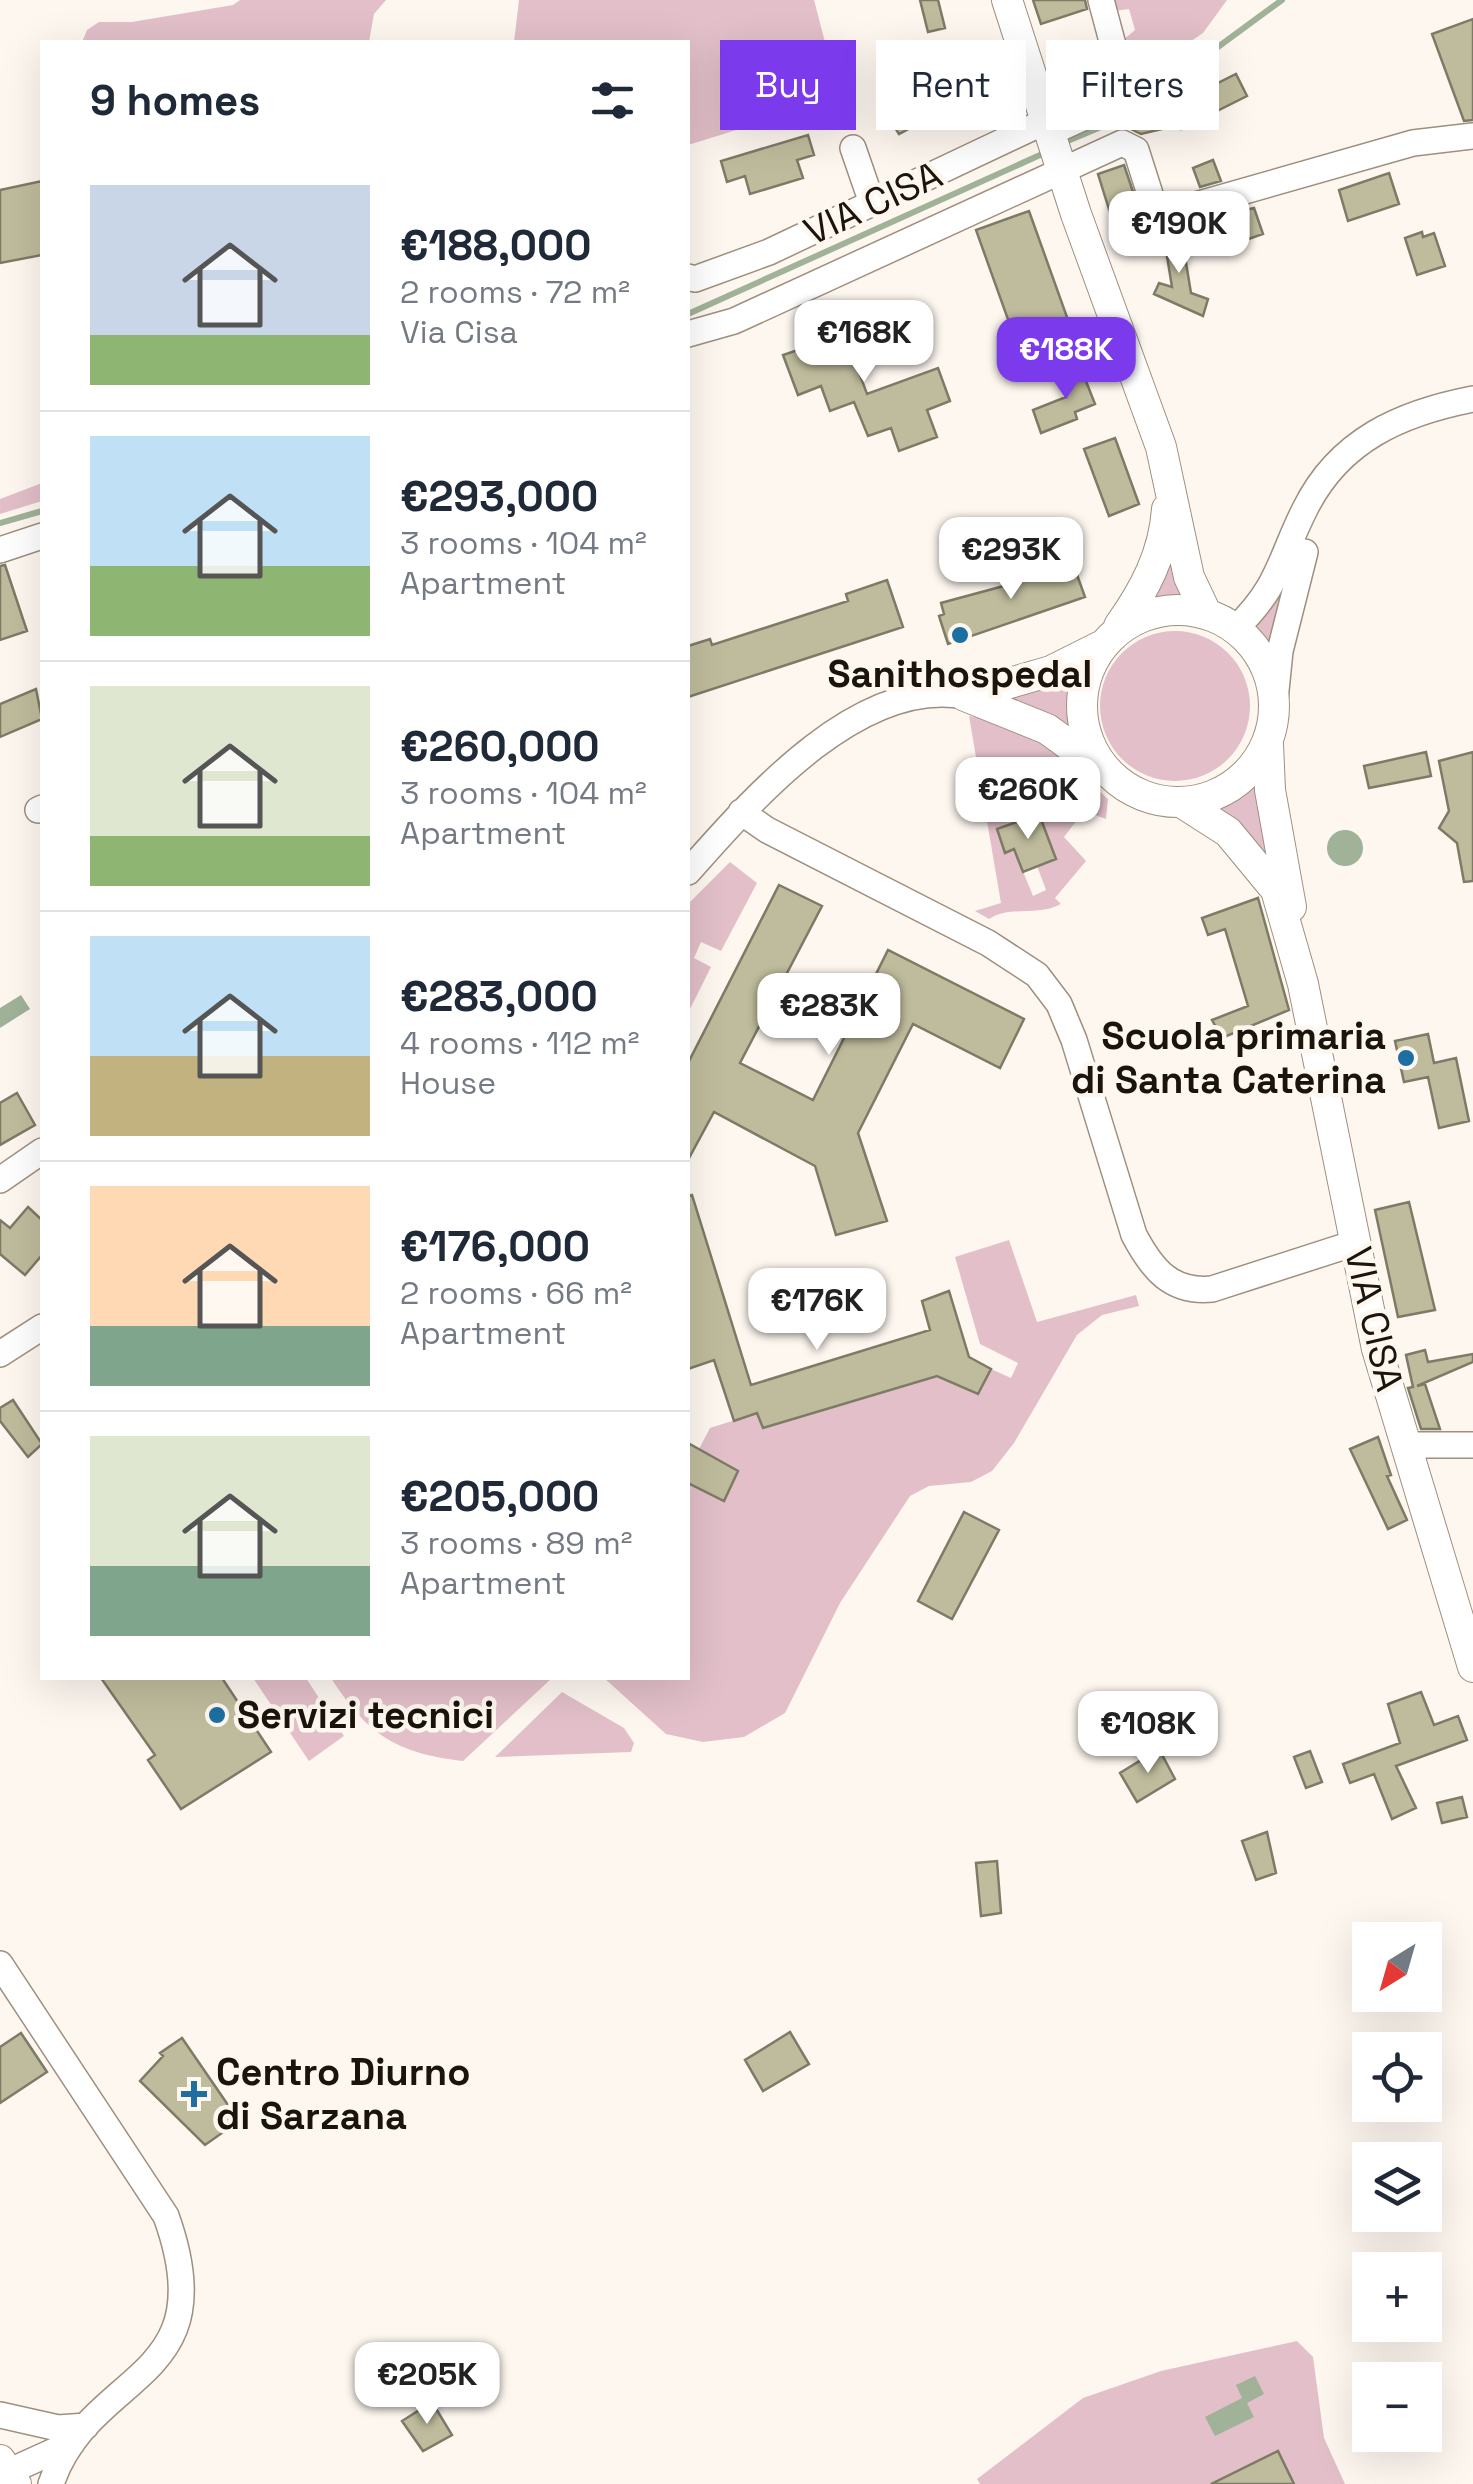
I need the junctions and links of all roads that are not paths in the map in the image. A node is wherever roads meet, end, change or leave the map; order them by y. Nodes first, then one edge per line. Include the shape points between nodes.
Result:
1 (1007, 0) edge
2 (1101, 0) edge
3 (1112, 40) edge
4 (1046, 114) edge
5 (1046, 128) edge
6 (1051, 130) edge
7 (1473, 136) edge
8 (853, 148) dead end
9 (1064, 169) junction
10 (872, 204) junction
11 (691, 278) edge
12 (690, 333) edge
13 (1473, 399) edge
14 (1162, 447) junction
15 (1324, 480) junction
16 (40, 537) edge
17 (0, 550) edge
18 (1206, 613) junction
19 (1236, 628) junction
20 (1107, 641) junction
21 (965, 696) junction
22 (1275, 700) junction
23 (1268, 744) junction
24 (1116, 780) junction
25 (1181, 802) junction
26 (741, 812) junction
27 (690, 870) edge
28 (1298, 964) junction
29 (40, 1152) edge
30 (0, 1180) edge
31 (1356, 1243) junction
32 (40, 1329) edge
33 (0, 1354) edge
34 (1406, 1445) junction
35 (1473, 1446) edge
36 (1473, 1667) edge
37 (0, 1964) edge
38 (0, 2416) edge
39 (72, 2432) junction
40 (6, 2470) edge
41 (51, 2484) edge

1 - 4 street
2 - 3 street, VIA CISA
5 - 10 street, VIA CISA
6 - 9 street
7 - 9 street via 1413,143 1157,216 1136,150 1122,143
8 - 10 street
9 - 12 street via 734,320
9 - 14 street
10 - 11 street, VIA CISA via 768,252
13 - 15 street via 1418,410 1344,452
14 - 18 street via 1188,577
14 - 20 street via 1165,539 1136,601
15 - 19 street via 1305,508 1282,570
15 - 22 street via 1295,581
16 - 17 street
18 - 19 street
18 - 20 street via 1150,612
19 - 22 street via 1270,673
20 - 21 street via 1051,672
20 - 24 street via 1087,672 1083,716 1096,757
21 - 24 street via 1047,730
21 - 26 street via 911,695 856,722 796,760
22 - 23 street
23 - 25 street via 1233,786
23 - 28 street, VIA CISA
24 - 25 street
25 - 28 street, VIA CISA via 1228,832 1276,890
26 - 27 street
26 - 31 street via 1037,975 1074,1040 1134,1234 1148,1262 1170,1283 1212,1289
28 - 31 street, VIA CISA
29 - 30 street
31 - 34 street, VIA CISA via 1377,1349
32 - 33 street
34 - 35 street
34 - 36 street, VIA CISA
37 - 39 street via 166,2216 180,2255 181,2314 152,2368
38 - 39 street
39 - 40 street
39 - 41 street

